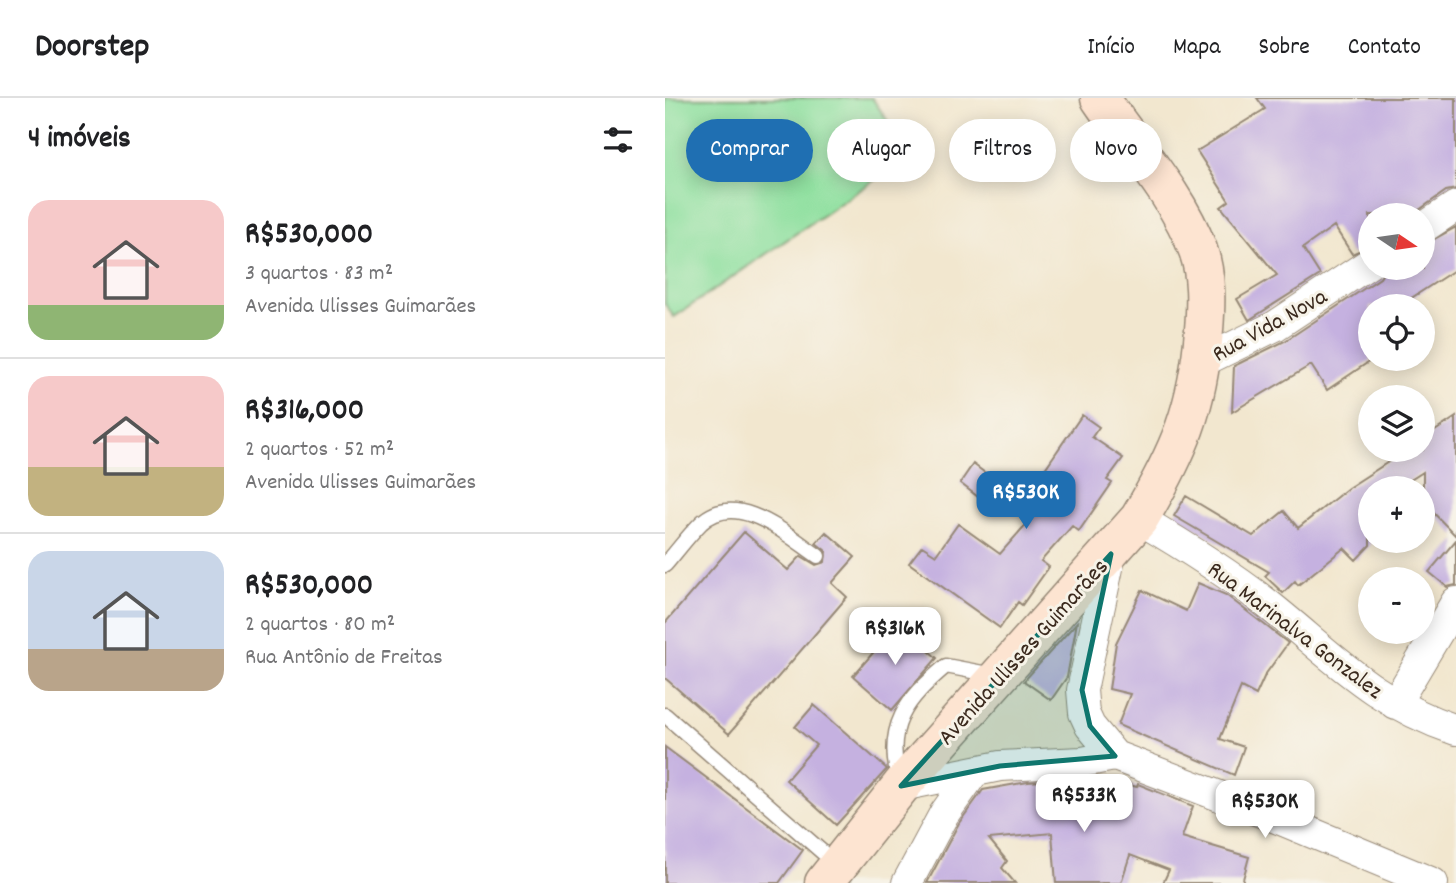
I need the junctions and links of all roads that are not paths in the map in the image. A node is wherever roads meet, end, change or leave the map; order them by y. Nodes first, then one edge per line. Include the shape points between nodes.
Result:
1 (1100, 98) edge
2 (1456, 206) edge
3 (1435, 220) edge
4 (1358, 271) edge
5 (1202, 362) junction
6 (1139, 519) junction
7 (1111, 554) junction
8 (818, 556) dead end
9 (665, 565) edge
10 (1456, 602) edge
11 (1395, 704) junction
12 (665, 715) edge
13 (1456, 730) edge
14 (1115, 756) junction
15 (974, 772) junction
16 (901, 786) junction
17 (830, 874) edge
18 (907, 883) edge
19 (1433, 883) edge

1 - 5 main road, Avenida Ulisses Guimarães via 1174,203 1199,252 1205,285
2 - 3 street
4 - 5 street, Rua Vida Nova via 1275,326
5 - 6 main road, Avenida Ulisses Guimarães via 1188,427
6 - 7 main road, Avenida Ulisses Guimarães
6 - 11 street, Rua Marinalva Gonzalez via 1237,581 1358,681
7 - 14 street via 1082,690 1090,726
7 - 16 main road, Avenida Ulisses Guimarães
8 - 9 lane via 767,522 737,509 703,521
10 - 11 street
11 - 13 street, Rua Marinalva Gonzalez
12 - 17 lane
14 - 15 street
14 - 19 street
15 - 16 street
15 - 18 street via 918,856
16 - 17 main road, Avenida Ulisses Guimarães

